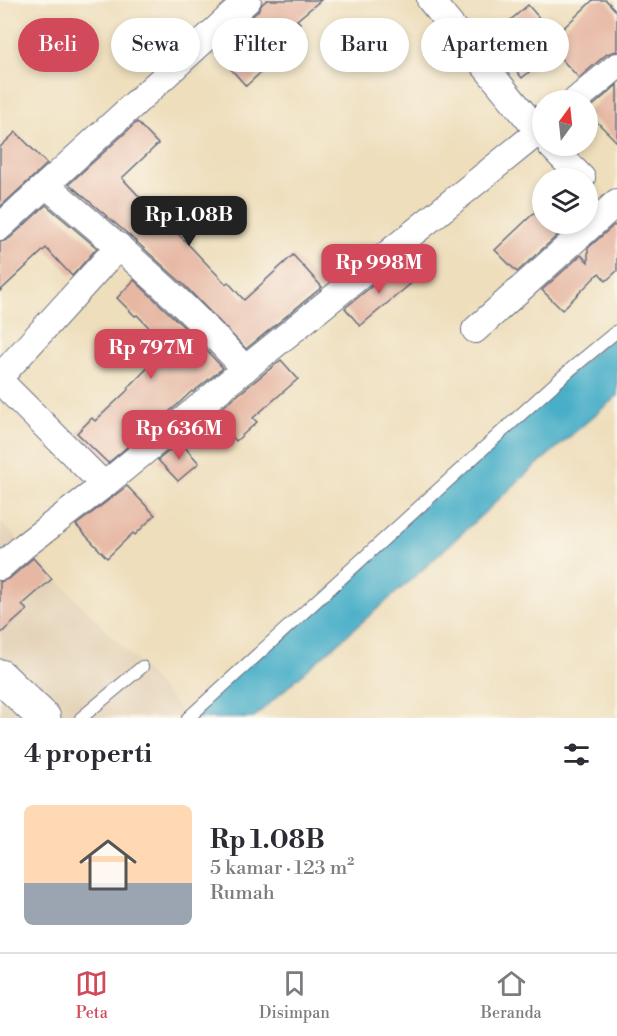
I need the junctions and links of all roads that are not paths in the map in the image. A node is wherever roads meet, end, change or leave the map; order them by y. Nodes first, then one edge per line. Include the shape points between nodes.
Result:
1 (248, 0) edge
2 (430, 0) edge
3 (617, 66) edge
4 (588, 90) edge
5 (532, 122) edge
6 (532, 145) edge
7 (562, 156) edge
8 (573, 168) edge
9 (46, 185) junction
10 (598, 193) edge
11 (613, 205) edge
12 (0, 227) edge
13 (119, 246) junction
14 (475, 330) dead end
15 (617, 331) edge
16 (244, 369) junction
17 (0, 379) edge
18 (104, 485) junction
19 (0, 567) edge
20 (142, 667) dead end
21 (0, 676) edge
22 (44, 718) edge
23 (81, 718) edge
24 (188, 718) edge

1 - 9 street
2 - 5 street
3 - 4 street
6 - 16 street
7 - 8 street
9 - 12 street
9 - 13 street
10 - 11 street
11 - 14 street
13 - 16 street via 203,324
13 - 17 street
15 - 24 lane
16 - 18 street
17 - 18 street
18 - 19 street
20 - 23 lane
21 - 22 street

